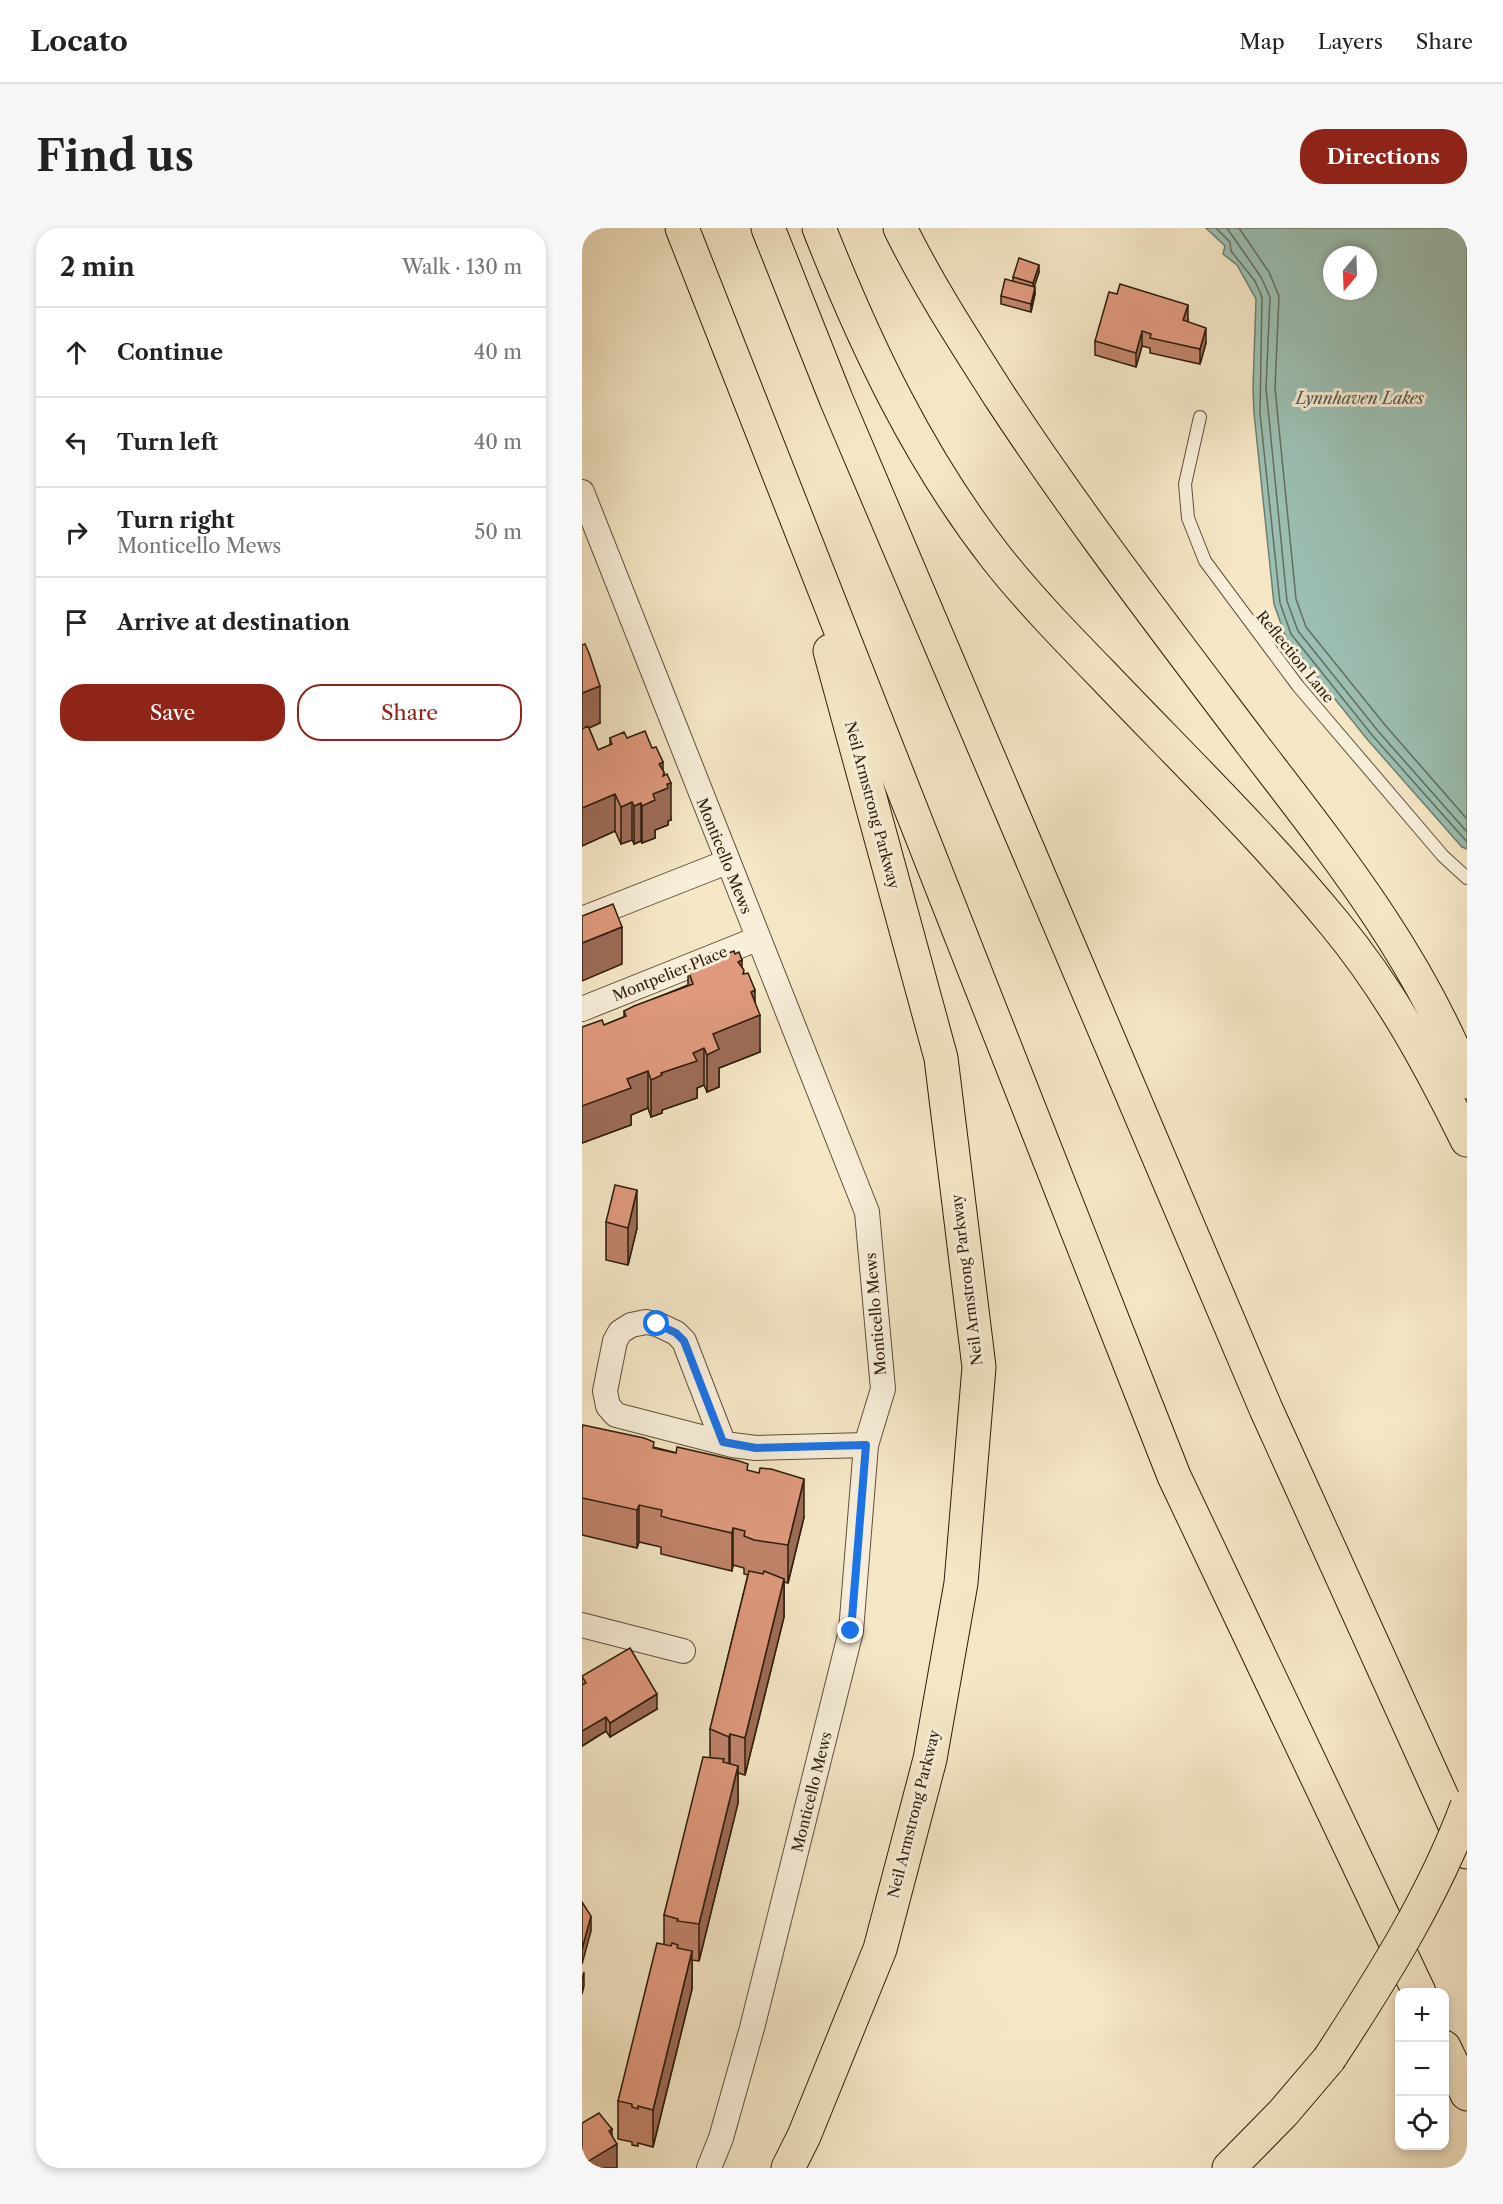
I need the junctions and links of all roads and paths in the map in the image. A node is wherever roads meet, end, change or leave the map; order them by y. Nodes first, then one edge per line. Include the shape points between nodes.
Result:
1 (682, 228) edge
2 (768, 228) edge
3 (819, 228) edge
4 (900, 228) edge
5 (1200, 417) dead end
6 (582, 492) edge
7 (787, 493) junction
8 (727, 862) junction
9 (1467, 878) edge
10 (582, 919) edge
11 (757, 939) junction
12 (582, 1010) edge
13 (1467, 1082) edge
14 (1467, 1140) edge
15 (723, 1442) junction
16 (866, 1445) junction
17 (582, 1626) edge
18 (683, 1651) dead end
19 (1467, 1806) edge
20 (1467, 1852) edge
21 (1417, 1988) edge
22 (1449, 2057) edge
23 (1467, 2094) edge
24 (709, 2168) edge
25 (788, 2168) edge
26 (1229, 2168) edge

1 - 7 highway
2 - 20 highway via 840,410 1256,1387
3 - 14 highway via 875,362 964,513 1035,604 1246,824 1334,922 1375,976 1410,1032
4 - 13 highway via 971,351 1089,528 1393,934 1434,1005
5 - 9 lane, Reflection Lane via 1185,484 1188,518 1204,561 1298,686 1443,856
6 - 8 street, Monticello Mews
7 - 21 highway via 1174,1476
7 - 25 highway, Neil Armstrong Parkway via 941,1058 979,1366 961,1583 930,1759 880,1949
8 - 10 street
8 - 11 street, Monticello Mews
11 - 12 street, Montpelier Place
11 - 16 street, Monticello Mews via 838,1132 867,1212 883,1389
15 - 15 street via 616,1415 608,1406 604,1391 620,1332 631,1324 646,1322 667,1328 684,1341
15 - 16 street via 756,1448
16 - 24 street, Monticello Mews via 851,1631 754,2017
17 - 18 street
19 - 26 highway, bridge via 1425,1903 1381,1980 1329,2059
22 - 23 highway

